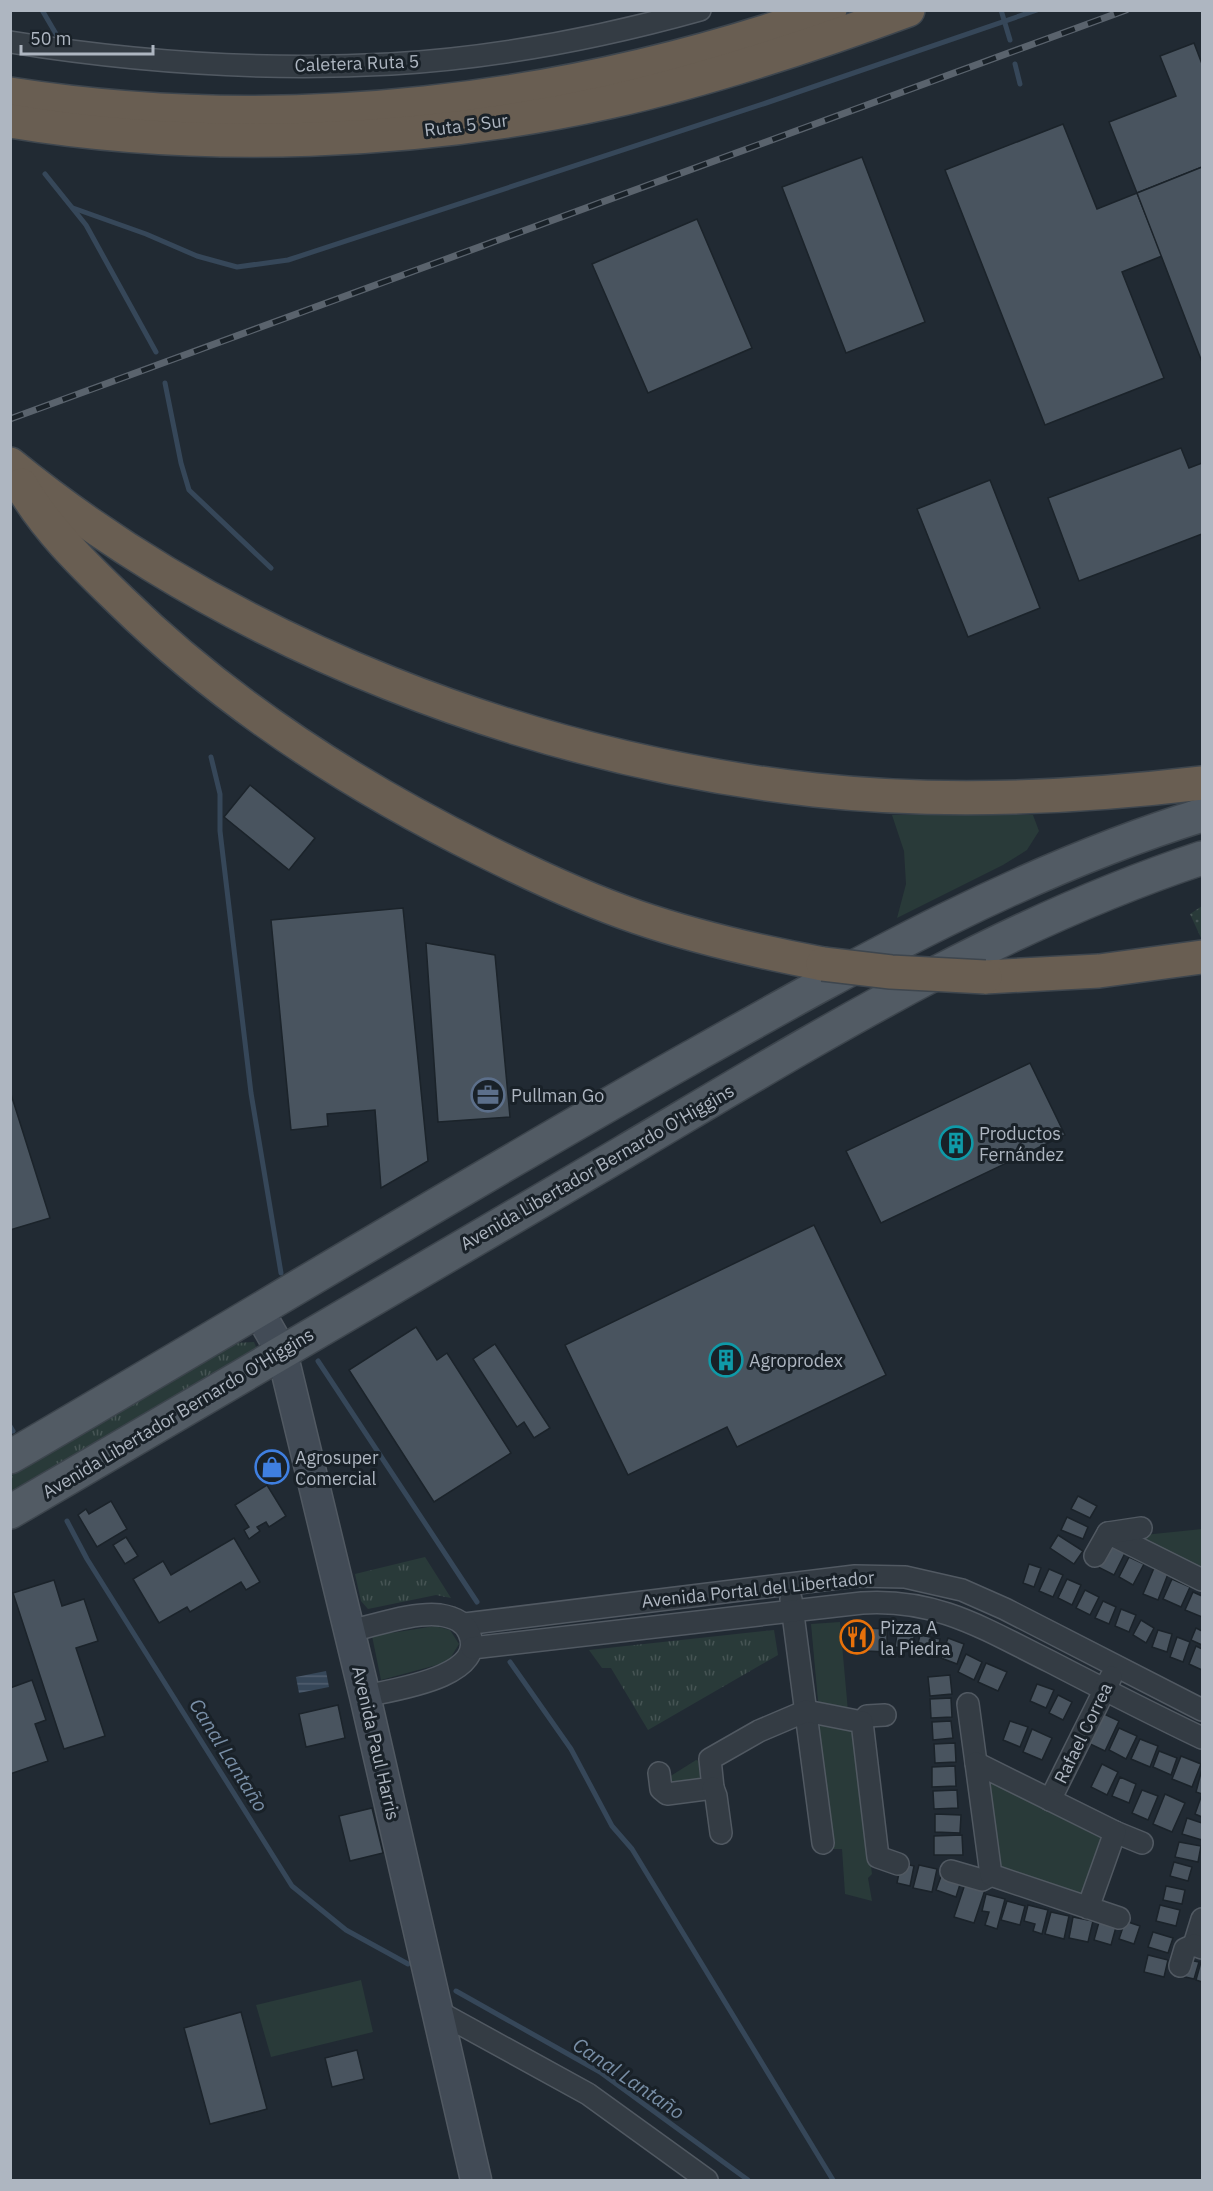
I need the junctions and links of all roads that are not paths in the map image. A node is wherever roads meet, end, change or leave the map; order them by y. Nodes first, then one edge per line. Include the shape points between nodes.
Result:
1 (700, 10) edge
2 (830, 10) edge
3 (908, 10) edge
4 (10, 42) edge
5 (10, 94) edge
6 (10, 121) edge
7 (10, 466) edge
8 (1203, 783) edge
9 (1203, 815) edge
10 (1203, 858) edge
11 (1203, 957) edge
12 (259, 1312) junction
13 (282, 1352) junction
14 (10, 1457) edge
15 (10, 1512) edge
16 (1141, 1528) dead end
17 (1107, 1533) junction
18 (1095, 1556) dead end
19 (1203, 1580) edge
20 (789, 1584) junction
21 (793, 1611) junction
22 (465, 1624) junction
23 (350, 1632) junction
24 (472, 1648) junction
25 (1117, 1666) junction
26 (1105, 1689) junction
27 (365, 1696) junction
28 (968, 1704) dead end
29 (1203, 1710) edge
30 (806, 1711) junction
31 (885, 1715) dead end
32 (862, 1722) junction
33 (1203, 1738) edge
34 (976, 1763) junction
35 (659, 1773) dead end
36 (713, 1788) junction
37 (1050, 1800) junction
38 (1114, 1832) junction
39 (721, 1833) dead end
40 (823, 1843) dead end
41 (1142, 1843) dead end
42 (898, 1864) dead end
43 (951, 1872) dead end
44 (991, 1875) junction
45 (1089, 1908) junction
46 (1119, 1918) dead end
47 (1203, 1919) edge
48 (1198, 1946) edge
49 (1180, 1966) dead end
50 (437, 2011) junction
51 (476, 2181) edge
52 (707, 2181) edge

1 - 4 street, Caletera Ruta 5 via 518,50 392,64 221,63
2 - 5 highway, Ruta 5 Sur via 735,42 622,72 442,102 333,111 217,112
3 - 6 highway, Ruta 5 Sur via 789,52 670,87 482,124 363,136 252,139 139,135
7 - 8 highway via 178,579 277,632 429,699 580,746 754,782 876,795 1028,798
7 - 11 highway, bridge via 53,530 140,620 223,690 360,784 574,894 731,945 823,964 891,972 985,977 1099,971
9 - 12 main road via 1027,881 824,982 470,1184
10 - 13 main road, Avenida Libertador Bernardo O'Higgins via 1090,899 921,979
12 - 13 main road, Avenida Paul Harris
12 - 14 main road
13 - 15 main road, Avenida Libertador Bernardo O'Higgins
13 - 23 main road, Avenida Paul Harris
16 - 17 street
17 - 18 street
17 - 19 street
20 - 21 street
20 - 22 street, Avenida Portal del Libertador
20 - 25 street, Avenida Portal del Libertador via 864,1576 938,1583 1005,1609
21 - 24 street, Avenida Portal del Libertador
21 - 26 street, Avenida Portal del Libertador via 877,1602 938,1610 960,1617
21 - 30 street
22 - 23 street, Avenida Portal del Libertador via 444,1616 421,1616
22 - 24 street
23 - 27 main road, Avenida Paul Harris
24 - 27 street via 466,1660 435,1680
25 - 26 street, Rafael Correa
25 - 29 street, Avenida Portal del Libertador
26 - 33 street, Avenida Portal del Libertador
26 - 37 street, Rafael Correa
27 - 50 main road, Avenida Paul Harris
28 - 34 street
30 - 32 street
30 - 36 street via 759,1731 710,1759
30 - 40 street
31 - 32 street via 867,1716
32 - 42 street via 878,1857
34 - 37 street, Rafael Correa
34 - 44 street
35 - 36 street via 661,1789 667,1794
36 - 39 street
37 - 38 street, Rafael Correa
38 - 41 street, Rafael Correa
38 - 45 street
43 - 44 street via 982,1880
44 - 45 street
45 - 46 street
47 - 48 street
48 - 49 street via 1185,1949
50 - 51 main road, Avenida Paul Harris
50 - 52 street via 588,2094

